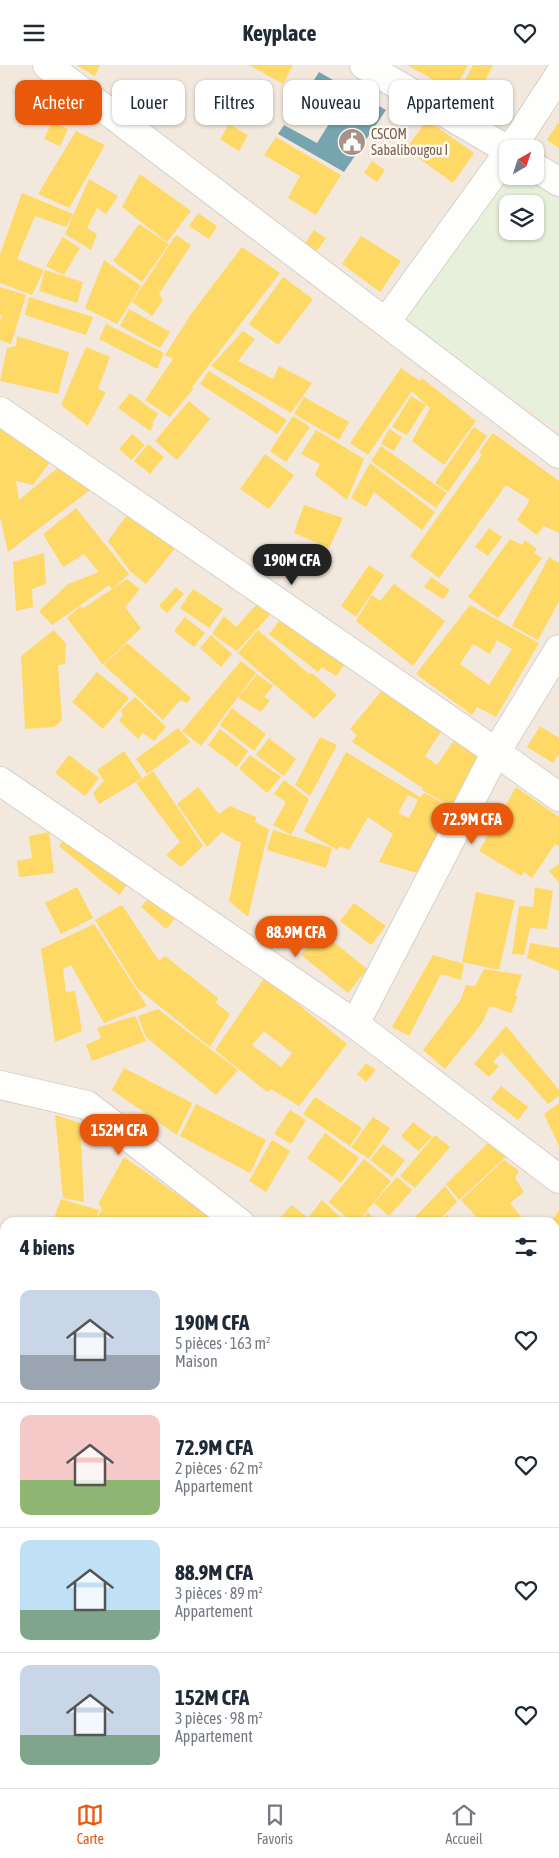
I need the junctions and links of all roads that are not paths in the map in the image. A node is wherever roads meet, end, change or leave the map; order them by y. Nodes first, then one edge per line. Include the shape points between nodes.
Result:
1 (47, 65) edge
2 (364, 65) edge
3 (559, 75) edge
4 (516, 140) edge
5 (499, 145) edge
6 (499, 165) edge
7 (544, 173) edge
8 (559, 182) edge
9 (386, 323) junction
10 (0, 411) edge
11 (559, 454) edge
12 (559, 649) edge
13 (496, 752) junction
14 (0, 781) edge
15 (559, 797) edge
16 (355, 1024) junction
17 (0, 1085) edge
18 (559, 1179) edge
19 (232, 1217) edge

1 - 9 street
2 - 5 street
3 - 4 street
6 - 9 street
7 - 8 street
9 - 11 street
10 - 13 street
12 - 13 street
13 - 15 street
13 - 16 street
14 - 16 street
16 - 18 street
17 - 19 street via 87,1105

